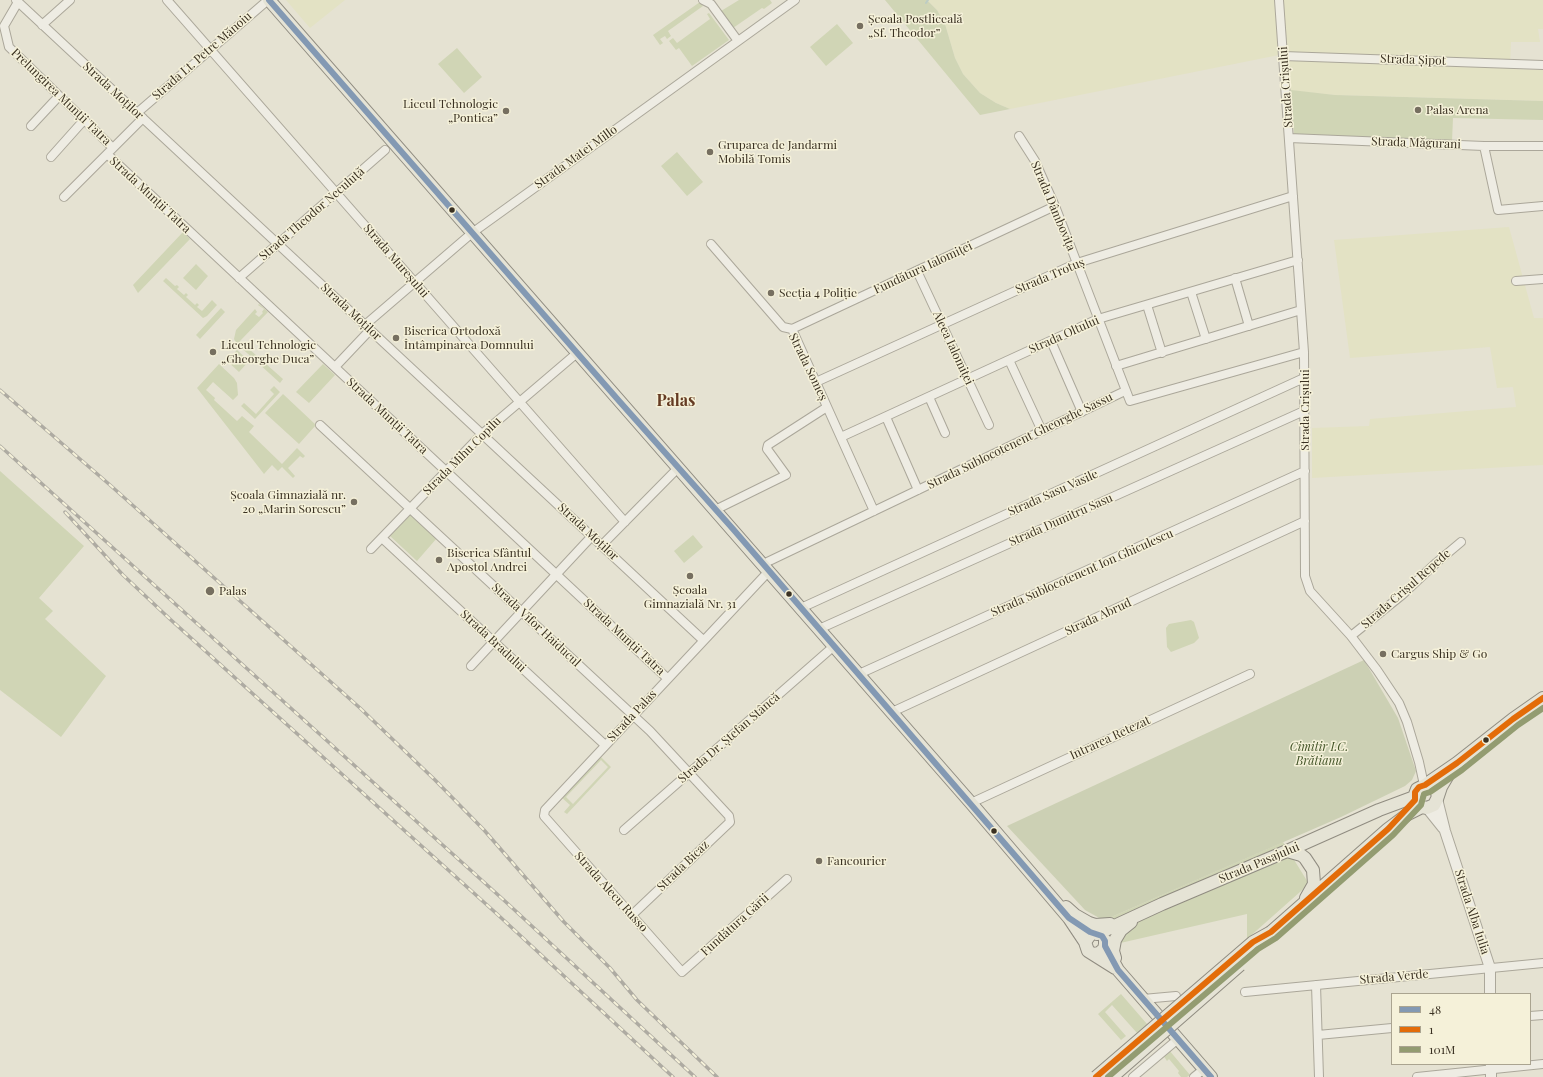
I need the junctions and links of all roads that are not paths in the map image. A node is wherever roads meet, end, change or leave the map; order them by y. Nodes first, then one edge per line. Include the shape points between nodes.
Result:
1 (70, 0) edge
2 (167, 0) edge
3 (269, 0) edge
4 (703, 0) edge
5 (795, 0) edge
6 (1280, 0) edge
7 (17, 1) edge
8 (42, 25) junction
9 (738, 41) junction
10 (210, 50) junction
11 (1283, 56) junction
12 (1543, 65) edge
13 (59, 96) junction
14 (140, 116) junction
15 (84, 120) junction
16 (31, 126) dead end
17 (1019, 136) dead end
18 (1289, 138) junction
19 (1484, 146) junction
20 (1543, 146) edge
21 (113, 148) junction
22 (385, 150) dead end
23 (107, 154) junction
24 (51, 157) dead end
25 (336, 192) junction
26 (1293, 196) junction
27 (64, 197) dead end
28 (1055, 206) junction
29 (1543, 206) edge
30 (472, 233) junction
31 (278, 244) junction
32 (711, 244) dead end
33 (1298, 260) junction
34 (1077, 263) junction
35 (917, 271) junction
36 (239, 278) junction
37 (1235, 278) junction
38 (1543, 279) edge
39 (1516, 281) dead end
40 (415, 282) junction
41 (1192, 292) junction
42 (1147, 305) junction
43 (1301, 310) junction
44 (1098, 319) junction
45 (942, 325) junction
46 (1248, 326) junction
47 (368, 327) junction
48 (792, 330) junction
49 (1206, 339) junction
50 (1051, 341) junction
51 (1304, 352) junction
52 (577, 353) junction
53 (1162, 353) junction
54 (1009, 360) junction
55 (1116, 366) junction
56 (334, 367) junction
57 (1304, 378) junction
58 (968, 379) junction
59 (816, 382) junction
60 (1125, 391) junction
61 (929, 397) junction
62 (520, 402) junction
63 (827, 407) junction
64 (1304, 411) junction
65 (1082, 412) junction
66 (886, 417) junction
67 (320, 425) dead end
68 (989, 425) dead end
69 (1042, 431) junction
70 (945, 433) dead end
71 (482, 434) junction
72 (841, 437) junction
73 (678, 468) junction
74 (446, 471) junction
75 (1305, 471) junction
76 (918, 490) junction
77 (410, 508) junction
78 (715, 510) junction
79 (874, 511) junction
80 (1305, 521) junction
81 (625, 522) junction
82 (592, 536) junction
83 (382, 538) junction
84 (1461, 542) dead end
85 (602, 545) junction
86 (371, 549) dead end
87 (766, 568) junction
88 (556, 574) junction
89 (801, 608) junction
90 (522, 611) junction
91 (819, 628) junction
92 (1351, 636) junction
93 (703, 640) junction
94 (494, 642) junction
95 (834, 646) junction
96 (471, 666) dead end
97 (859, 674) junction
98 (1250, 674) dead end
99 (668, 678) junction
100 (1543, 698) edge
101 (892, 712) junction
102 (633, 715) junction
103 (605, 745) junction
104 (1457, 763) junction
105 (689, 772) junction
106 (1421, 796) junction
107 (1438, 797) junction
108 (971, 803) junction
109 (545, 810) joint
110 (729, 816) joint
111 (624, 830) dead end
112 (1445, 831) junction
113 (1287, 851) junction
114 (787, 879) dead end
115 (1044, 888) junction
116 (1301, 905) junction
117 (632, 915) junction
118 (1137, 915) junction
119 (1271, 932) junction
120 (1092, 936) junction
121 (1105, 945) junction
122 (1094, 954) junction
123 (1543, 964) edge
124 (1490, 968) junction
125 (1118, 970) junction
126 (682, 972) joint
127 (1126, 980) junction
128 (1316, 985) junction
129 (1245, 992) dead end
130 (1490, 993) edge
131 (1176, 996) dead end
132 (1143, 999) junction
133 (1543, 1015) edge
134 (1531, 1016) edge
135 (1391, 1028) edge
136 (1318, 1035) junction
137 (1178, 1039) junction
138 (1543, 1064) edge
139 (1491, 1070) edge
140 (1208, 1073) edge
141 (1096, 1077) edge
142 (1112, 1077) edge
143 (1134, 1077) edge
144 (1194, 1077) edge
145 (1319, 1077) edge
146 (1417, 1077) edge

1 - 8 street
2 - 10 street, Strada Mureșului
3 - 10 street, Strada Lt. Petre Mănoiu
3 - 30 main road
4 - 9 street via 711,4
5 - 9 street, Strada Matei Millo
6 - 11 street, Strada Crișului
7 - 8 street, Strada Moților
7 - 13 street, Prelungirea Munții Tatra via 4,26 9,47
8 - 14 street, Strada Moților
9 - 30 street, Strada Matei Millo
10 - 14 street, Strada Lt. Petre Mănoiu
10 - 25 street, Strada Mureșului
11 - 12 street, Strada Șipot
11 - 18 street, Strada Crișului
13 - 15 street, Prelungirea Munții Tatra
13 - 16 street
14 - 21 street, Strada Lt. Petre Mănoiu
14 - 31 street, Strada Moților
15 - 21 street, Prelungirea Munții Tatra
15 - 24 street
17 - 28 street, Strada Dâmbovița
18 - 19 street, Strada Măgurani
18 - 26 street, Strada Crișului
19 - 20 street, Strada Măgurani
19 - 29 street via 1498,210
21 - 23 street, Strada Lt. Petre Mănoiu
22 - 25 street, Strada Theodor Neculuță
23 - 27 street, Strada Lt. Petre Mănoiu
23 - 36 street, Strada Munții Tatra
25 - 31 street, Strada Theodor Neculuță
25 - 40 street, Strada Mureșului
26 - 33 street, Strada Crișului
26 - 34 street, Strada Trotuș
28 - 34 street, Strada Dâmbovița
28 - 35 street, Fundătura Ialomiței
30 - 40 street, Strada Matei Millo
30 - 52 main road
31 - 36 street, Strada Theodor Neculuță
31 - 47 street, Strada Moților
32 - 48 street, Strada Someș via 783,327
33 - 37 street, Strada Oltului
33 - 43 street, Strada Crișului
34 - 44 street, Strada Dâmbovița
34 - 45 street, Strada Trotuș
35 - 45 street, Aleea Ialomiței
35 - 48 street, Fundătura Ialomiței
36 - 56 street, Strada Munții Tatra
37 - 41 street, Strada Oltului
37 - 46 street
38 - 39 street
40 - 47 street, Strada Matei Millo
40 - 62 street, Strada Mureșului
41 - 42 street, Strada Oltului
41 - 49 street
42 - 44 street, Strada Oltului
42 - 53 street
43 - 46 street
43 - 51 street, Strada Crișului
44 - 50 street, Strada Oltului
44 - 55 street, Strada Dâmbovița
45 - 58 street, Aleea Ialomiței
45 - 59 street, Strada Trotuș
46 - 49 street
47 - 56 street, Strada Matei Millo
47 - 71 street, Strada Moților
48 - 59 street, Strada Someș
49 - 53 street
50 - 54 street, Strada Oltului
50 - 65 street
51 - 57 street, Strada Crișului
51 - 60 street, Strada Sublocotenent Gheorghe Sassu via 1130,401
52 - 62 street, Strada Mihu Copilu
52 - 73 main road
53 - 55 street
54 - 58 street, Strada Oltului
54 - 69 street
55 - 60 street, Strada Dâmbovița
56 - 74 street, Strada Munții Tatra
57 - 64 street, Strada Crișului
57 - 89 street, Strada Sasu Vasile
58 - 61 street, Strada Oltului
58 - 68 street, Aleea Ialomiței
59 - 63 street, Strada Someș
60 - 65 street, Strada Sublocotenent Gheorghe Sassu
61 - 66 street, Strada Oltului
61 - 70 street
62 - 71 street, Strada Mihu Copilu
62 - 81 street, Strada Mureșului
63 - 72 street, Strada Someș
63 - 78 street via 768,445 767,449 786,475
64 - 75 street, Strada Crișului
64 - 91 street, Strada Dumitru Sasu
65 - 69 street, Strada Sublocotenent Gheorghe Sassu
66 - 72 street, Strada Oltului
66 - 76 street
67 - 77 street, Strada Vifor Haiducul
69 - 76 street, Strada Sublocotenent Gheorghe Sassu
71 - 74 street, Strada Mihu Copilu
71 - 82 street, Strada Moților
72 - 79 street, Strada Someș
73 - 78 main road
73 - 81 street
74 - 77 street, Strada Mihu Copilu
74 - 88 street, Strada Munții Tatra
75 - 80 street, Strada Crișului
75 - 97 street, Strada Sublocotenent Ion Ghiculescu
76 - 79 street, Strada Sublocotenent Gheorghe Sassu
77 - 83 street, Strada Mihu Copilu
77 - 90 street, Strada Vifor Haiducul
78 - 87 main road
79 - 87 street, Strada Sublocotenent Gheorghe Sassu
80 - 92 street, Strada Crișului via 1304,569 1307,584 1310,591
80 - 101 street, Strada Abrud
81 - 85 street
82 - 85 street, Strada Moților
82 - 88 street
83 - 86 street, Strada Mihu Copilu
83 - 94 street, Strada Bradului
84 - 92 street, Strada Crișul Repede
85 - 93 street, Strada Moților
87 - 89 main road
87 - 93 street, Strada Palas
88 - 90 street
88 - 99 street, Strada Munții Tatra
89 - 91 main road
90 - 94 street
90 - 102 street, Strada Vifor Haiducul
91 - 95 main road
92 - 106 street, Strada Crișului via 1399,703 1419,762
93 - 99 street, Strada Palas
94 - 96 street
94 - 103 street, Strada Bradului
95 - 97 main road
95 - 105 street, Strada Dr. Ștefan Stâncă
97 - 101 main road
98 - 108 street, Intrarea Retezat
99 - 102 street, Strada Palas
100 - 104 main road
101 - 108 main road
102 - 103 street, Strada Palas
102 - 105 street, Strada Vifor Haiducul
103 - 109 street, Strada Palas
104 - 106 main road
104 - 107 main road via 1444,780
105 - 110 street, Strada Vifor Haiducul
105 - 111 street, Strada Dr. Ștefan Stâncă
106 - 107 main road via 1434,805
106 - 107 main road via 1432,786
106 - 112 street, Strada Alba Iulia
106 - 113 main road, Strada Pasajului via 1380,810
106 - 116 main road via 1388,829
107 - 112 street, Strada Alba Iulia
108 - 115 main road
109 - 117 street, Strada Alecu Russo via 544,816
110 - 117 street, Strada Bicaz via 730,822
112 - 124 street, Strada Alba Iulia
113 - 116 main road via 1301,854 1313,870 1312,890
113 - 118 main road, Strada Pasajului
114 - 126 street, Fundătura Gării
115 - 118 main road via 1075,915 1095,925 1108,925
115 - 120 main road via 1069,918
116 - 119 main road
117 - 126 street, Strada Alecu Russo
118 - 120 main road, Strada Pasajului
118 - 121 main road, Strada Pasajului via 1120,928
118 - 127 main road via 1118,934 1113,946 1115,957
119 - 141 main road, bridge via 1254,942
119 - 142 main road, bridge via 1259,947
120 - 121 main road via 1104,938
120 - 122 main road via 1088,951
121 - 122 main road, Strada Pasajului via 1099,953
121 - 125 main road
122 - 125 main road
123 - 124 street, Strada Verde
124 - 128 street, Strada Verde
124 - 130 street, Strada Alba Iulia
125 - 127 main road
127 - 132 main road
128 - 129 street, Strada Verde
128 - 136 street
131 - 132 street
132 - 137 main road
133 - 134 street
135 - 136 street
136 - 145 street
137 - 140 main road
137 - 143 street
138 - 139 street
139 - 146 street
140 - 144 street

